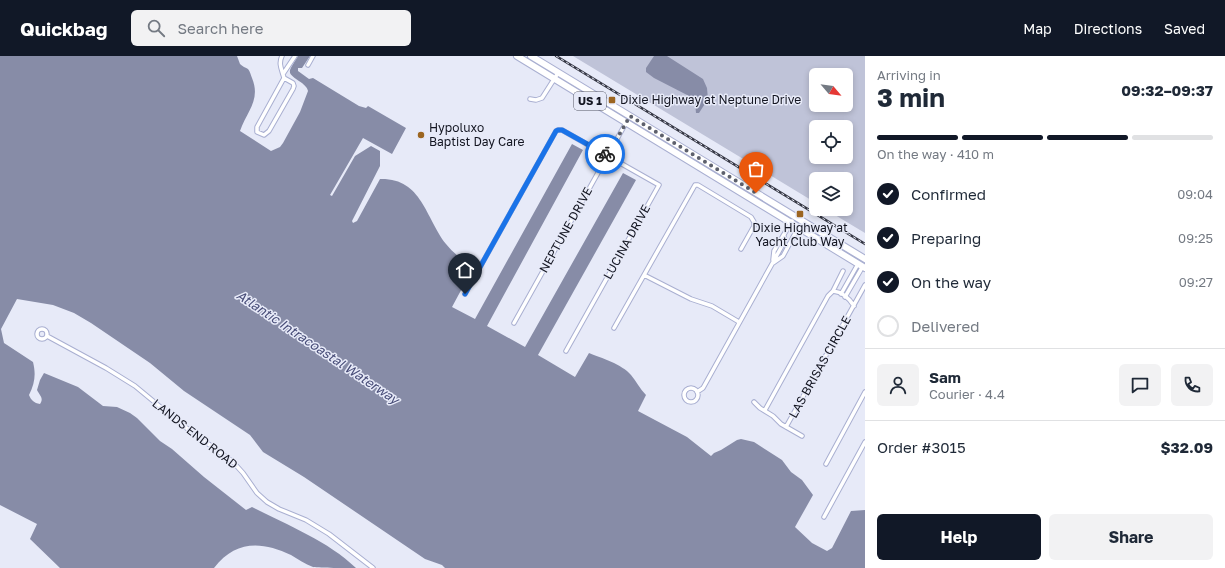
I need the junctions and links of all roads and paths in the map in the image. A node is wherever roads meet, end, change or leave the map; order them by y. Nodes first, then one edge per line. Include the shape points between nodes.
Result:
1 (282, 56) edge
2 (295, 56) edge
3 (314, 56) edge
4 (517, 56) edge
5 (531, 56) edge
6 (308, 65) dead end
7 (558, 72) junction
8 (284, 76) junction
9 (554, 79) junction
10 (530, 99) dead end
11 (630, 116) junction
12 (626, 123) junction
13 (607, 156) junction
14 (795, 216) junction
15 (802, 221) junction
16 (791, 223) junction
17 (799, 227) junction
18 (784, 236) junction
19 (778, 244) junction
20 (782, 246) junction
21 (742, 249) dead end
22 (786, 250) junction
23 (865, 259) edge
24 (772, 263) junction
25 (862, 266) edge
26 (843, 271) dead end
27 (644, 275) junction
28 (865, 285) edge
29 (832, 291) junction
30 (465, 294) dead end
31 (841, 294) junction
32 (846, 296) junction
33 (854, 306) junction
34 (739, 322) junction
35 (514, 323) dead end
36 (614, 328) dead end
37 (46, 336) dead end
38 (566, 351) dead end
39 (697, 392) junction
40 (865, 392) edge
41 (754, 402) dead end
42 (765, 410) junction
43 (786, 427) junction
44 (802, 436) dead end
45 (865, 442) edge
46 (826, 464) dead end
47 (824, 517) dead end
48 (373, 568) edge

1 - 8 street via 280,63
2 - 8 street
3 - 6 street
4 - 9 main road, US 1
5 - 7 main road, US 1
7 - 9 street
7 - 11 main road, US 1
8 - 8 street via 257,127 257,132 262,135 269,131 293,89 292,83
9 - 10 street via 542,98
9 - 12 main road, US 1
11 - 12 street, NEPTUNE DRIVE
11 - 14 main road, US 1
12 - 13 street, NEPTUNE DRIVE
12 - 16 main road, US 1
13 - 30 street via 562,130 556,131
13 - 35 street, NEPTUNE DRIVE
13 - 38 street, LUCINA DRIVE via 659,185
14 - 15 main road, US 1
14 - 16 street
15 - 17 street
15 - 23 main road, US 1
16 - 17 main road, US 1
16 - 18 street
17 - 22 street
17 - 25 main road, US 1
18 - 19 street
18 - 20 street
19 - 20 street
19 - 24 street
20 - 22 street
20 - 24 street
21 - 27 street via 754,226 751,217 695,185
22 - 24 street via 783,256
24 - 34 street
25 - 31 street
25 - 32 street, LAS BRISAS CIRCLE
26 - 29 street
27 - 34 street via 691,299 712,306
27 - 36 street
28 - 33 street, LAS BRISAS CIRCLE
29 - 31 street, LAS BRISAS CIRCLE
29 - 42 street
31 - 32 street, LAS BRISAS CIRCLE
32 - 33 street, LAS BRISAS CIRCLE
33 - 43 street, LAS BRISAS CIRCLE
34 - 39 street via 703,388
37 - 48 street, LANDS END ROAD via 135,386 233,462 267,502 329,534
39 - 39 street via 692,388 688,389 684,399 693,402 698,397
40 - 46 street
41 - 42 street, LAS BRISAS CIRCLE
42 - 43 street, LAS BRISAS CIRCLE
43 - 44 street, LAS BRISAS CIRCLE
45 - 47 street

